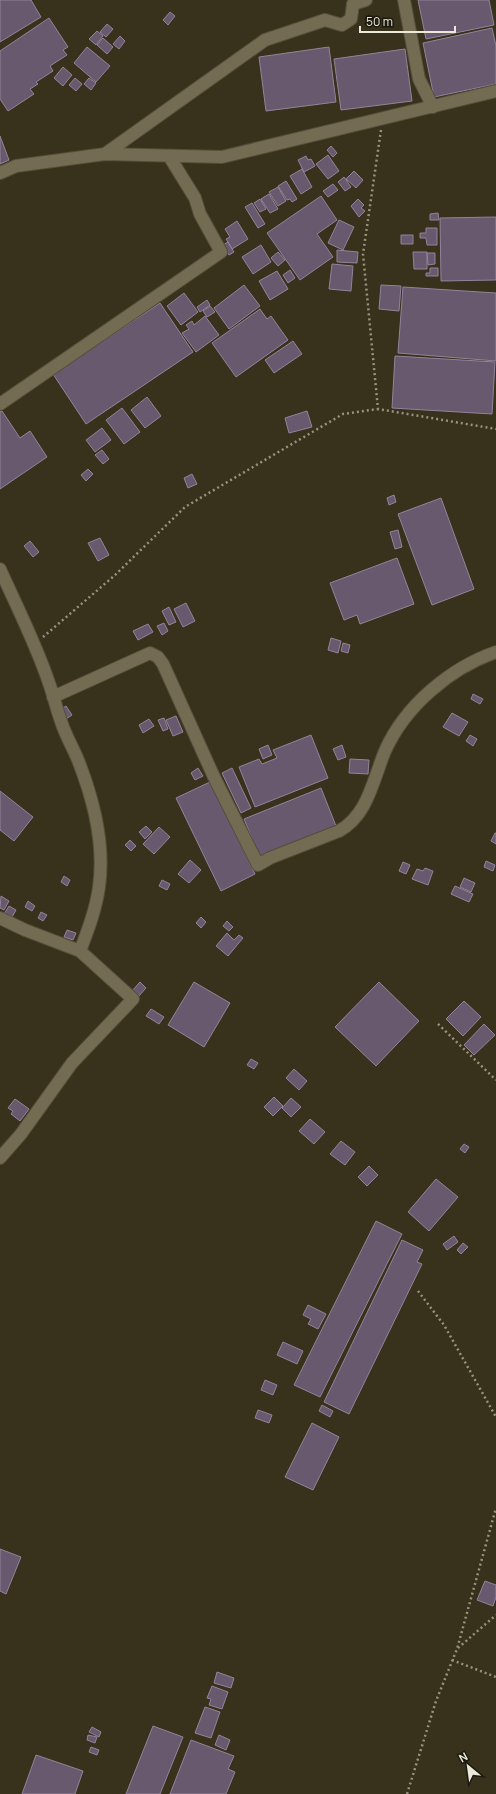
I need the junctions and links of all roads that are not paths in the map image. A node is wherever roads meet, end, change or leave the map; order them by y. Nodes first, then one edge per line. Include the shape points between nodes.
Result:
1 (366, 0) edge
2 (404, 0) edge
3 (496, 91) edge
4 (432, 106) junction
5 (105, 154) junction
6 (169, 156) junction
7 (0, 173) edge
8 (0, 404) edge
9 (0, 570) edge
10 (496, 652) edge
11 (53, 697) junction
12 (0, 918) edge
13 (80, 951) junction
14 (0, 1158) edge

1 - 5 street via 353,4 350,19 342,24 325,20 265,40
2 - 4 street via 419,79
3 - 4 street
4 - 6 street via 222,157
5 - 6 street
5 - 7 street via 16,166
6 - 8 street via 195,198 200,214 221,252
9 - 11 street via 34,645
10 - 11 street via 482,657 451,676 421,699 405,718 386,750 358,816 350,825 258,865 158,657 150,653
11 - 13 street via 90,797 100,845 99,887 93,917
12 - 13 street
13 - 14 street via 133,999 72,1063 21,1134

